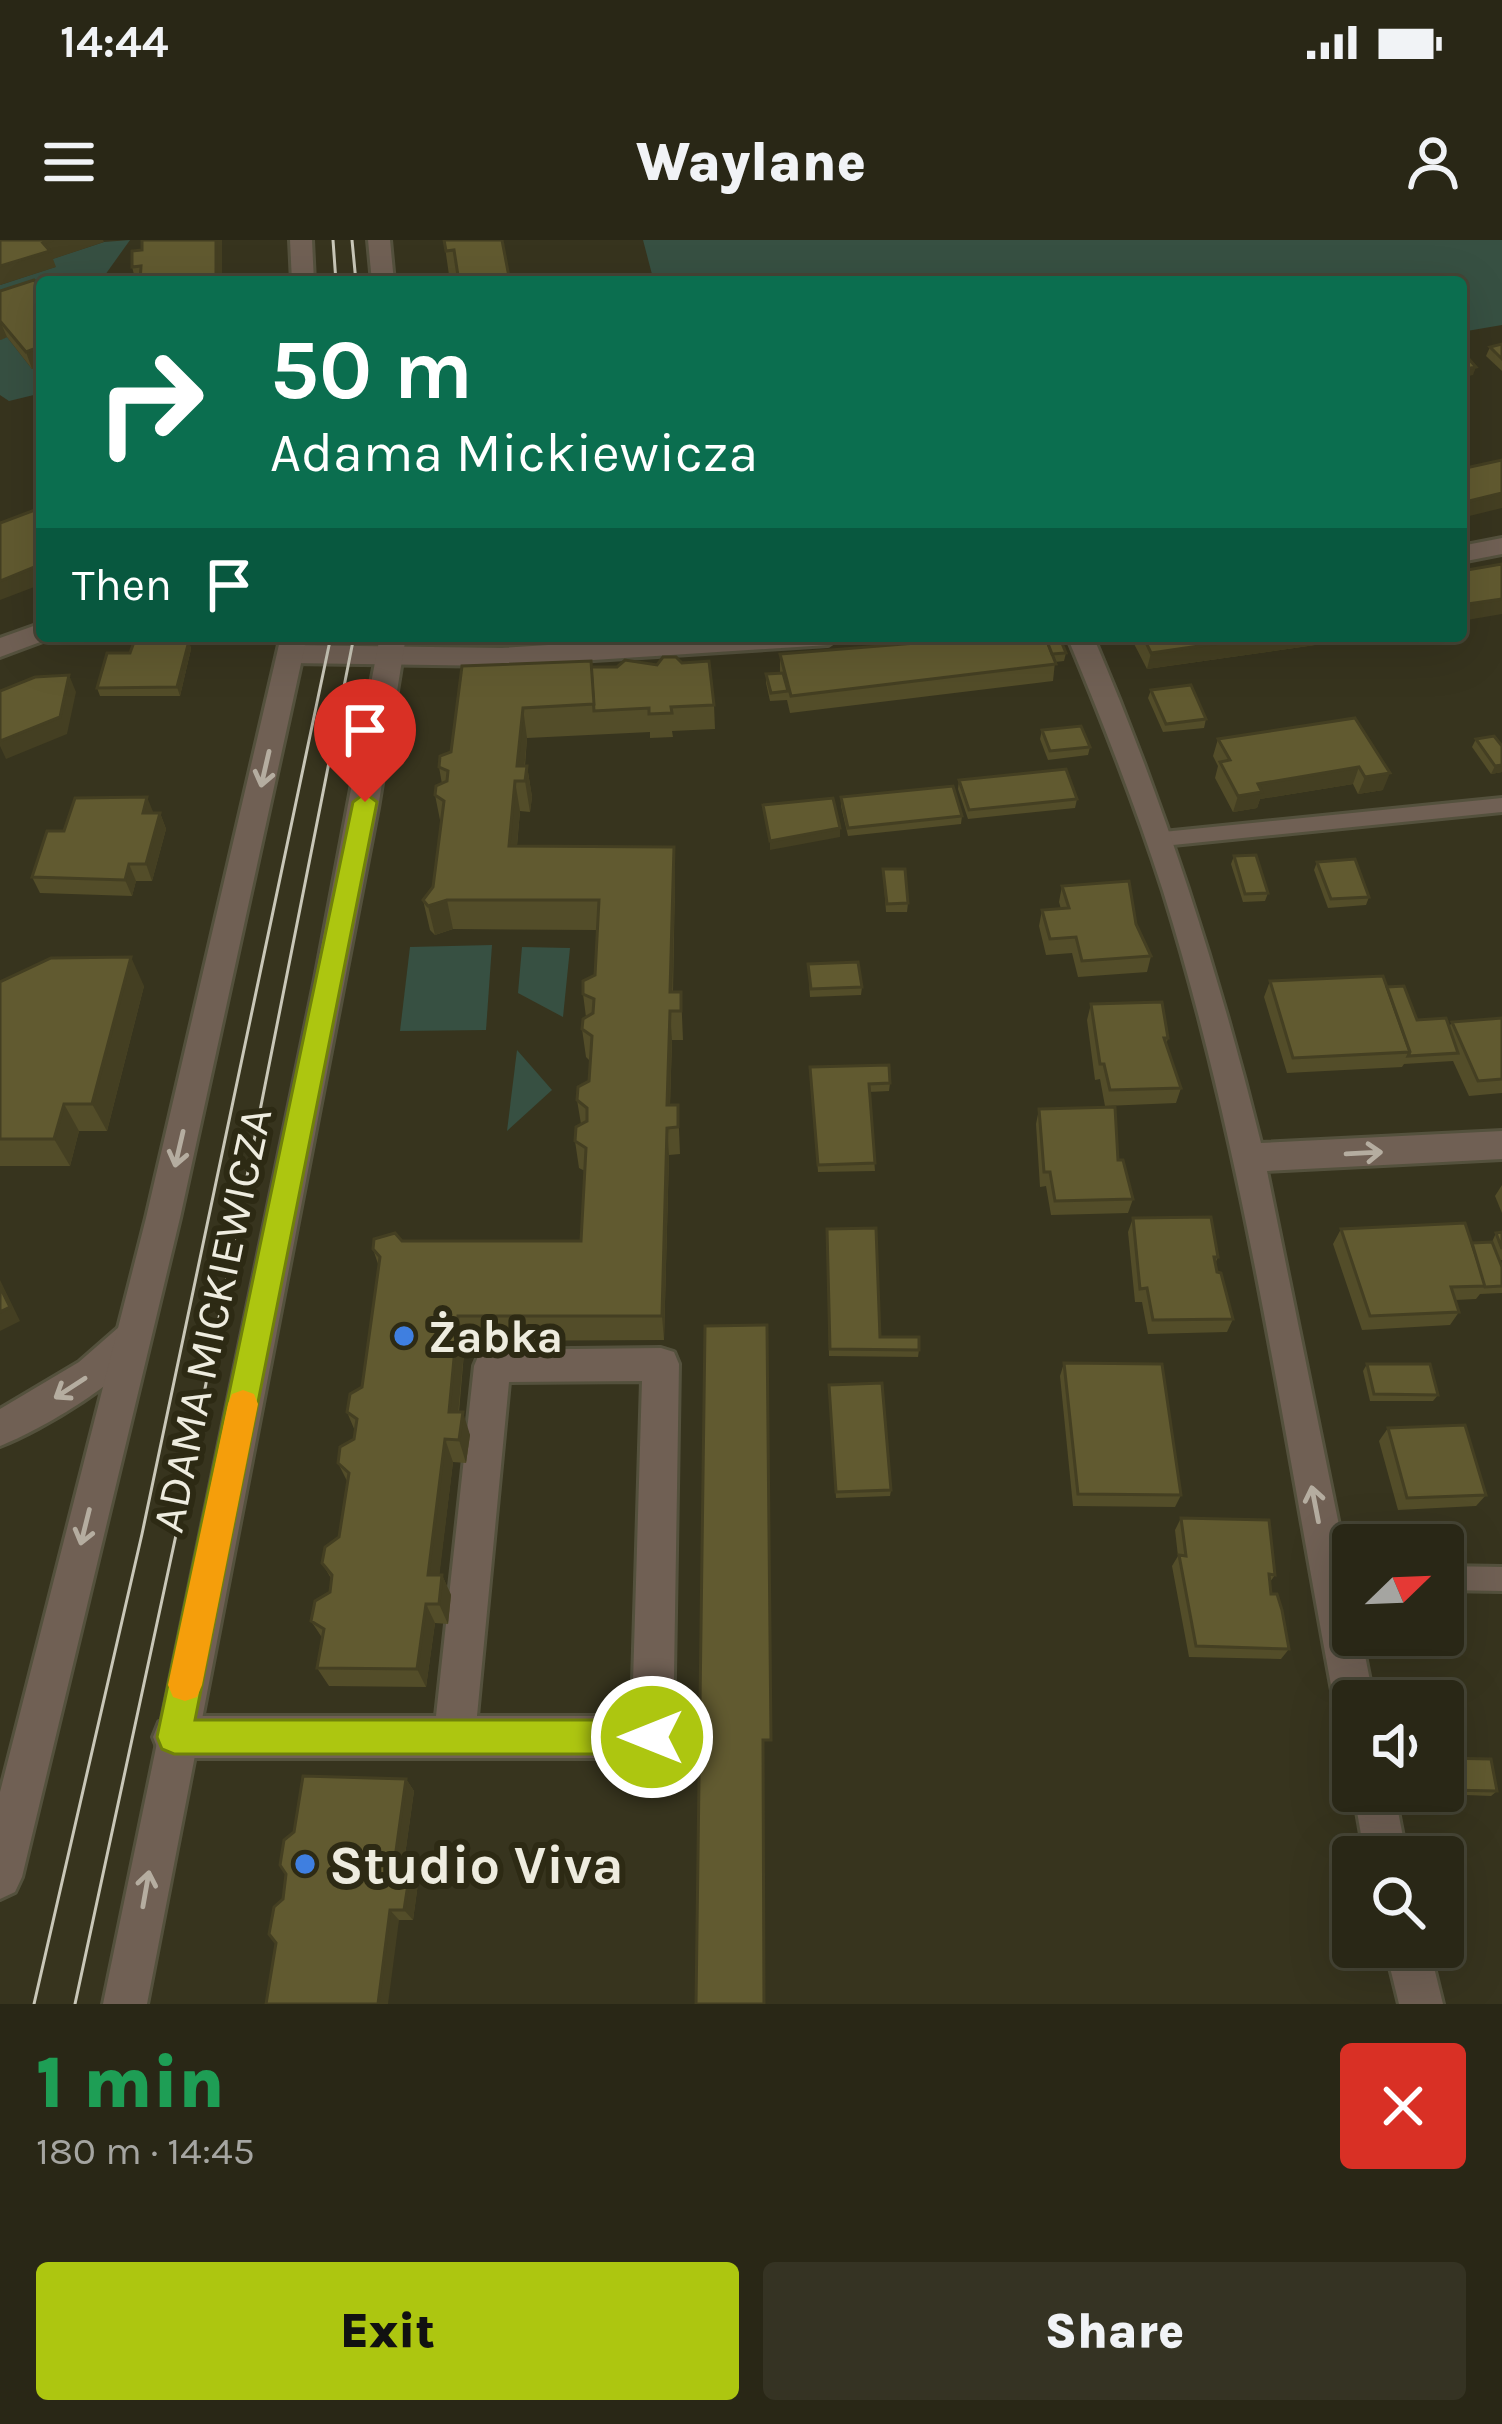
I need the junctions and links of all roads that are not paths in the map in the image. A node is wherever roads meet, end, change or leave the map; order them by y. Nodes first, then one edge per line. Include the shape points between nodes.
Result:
1 (301, 240) edge
2 (379, 240) edge
3 (303, 276) edge
4 (382, 276) edge
5 (1502, 546) edge
6 (1467, 553) edge
7 (36, 634) edge
8 (743, 642) edge
9 (1083, 642) edge
10 (292, 645) edge
11 (391, 646) edge
12 (0, 648) edge
13 (1502, 805) edge
14 (1163, 838) junction
15 (1502, 1145) edge
16 (1247, 1158) junction
17 (131, 1338) junction
18 (0, 1429) edge
19 (1332, 1535) edge
20 (1464, 1578) edge
21 (1502, 1579) edge
22 (174, 1737) junction
23 (454, 1738) junction
24 (0, 1877) edge
25 (1412, 1968) edge
26 (125, 2004) edge
27 (1421, 2004) edge

1 - 3 street
2 - 4 street
5 - 6 street
7 - 12 street
8 - 11 street via 560,655
9 - 14 street
10 - 11 street, ADAMA MICKIEWICZA
10 -> 17 street, ADAMA MICKIEWICZA
11 - 22 street, ADAMA MICKIEWICZA via 356,856
13 - 14 lane
14 - 16 street
16 -> 15 street
19 -> 16 street
17 -> 18 street via 92,1374
17 -> 24 street, ADAMA MICKIEWICZA
20 - 21 lane
22 - 23 street
26 -> 22 street, ADAMA MICKIEWICZA
23 - 23 street via 652,1737 661,1364 492,1366
25 - 27 street

